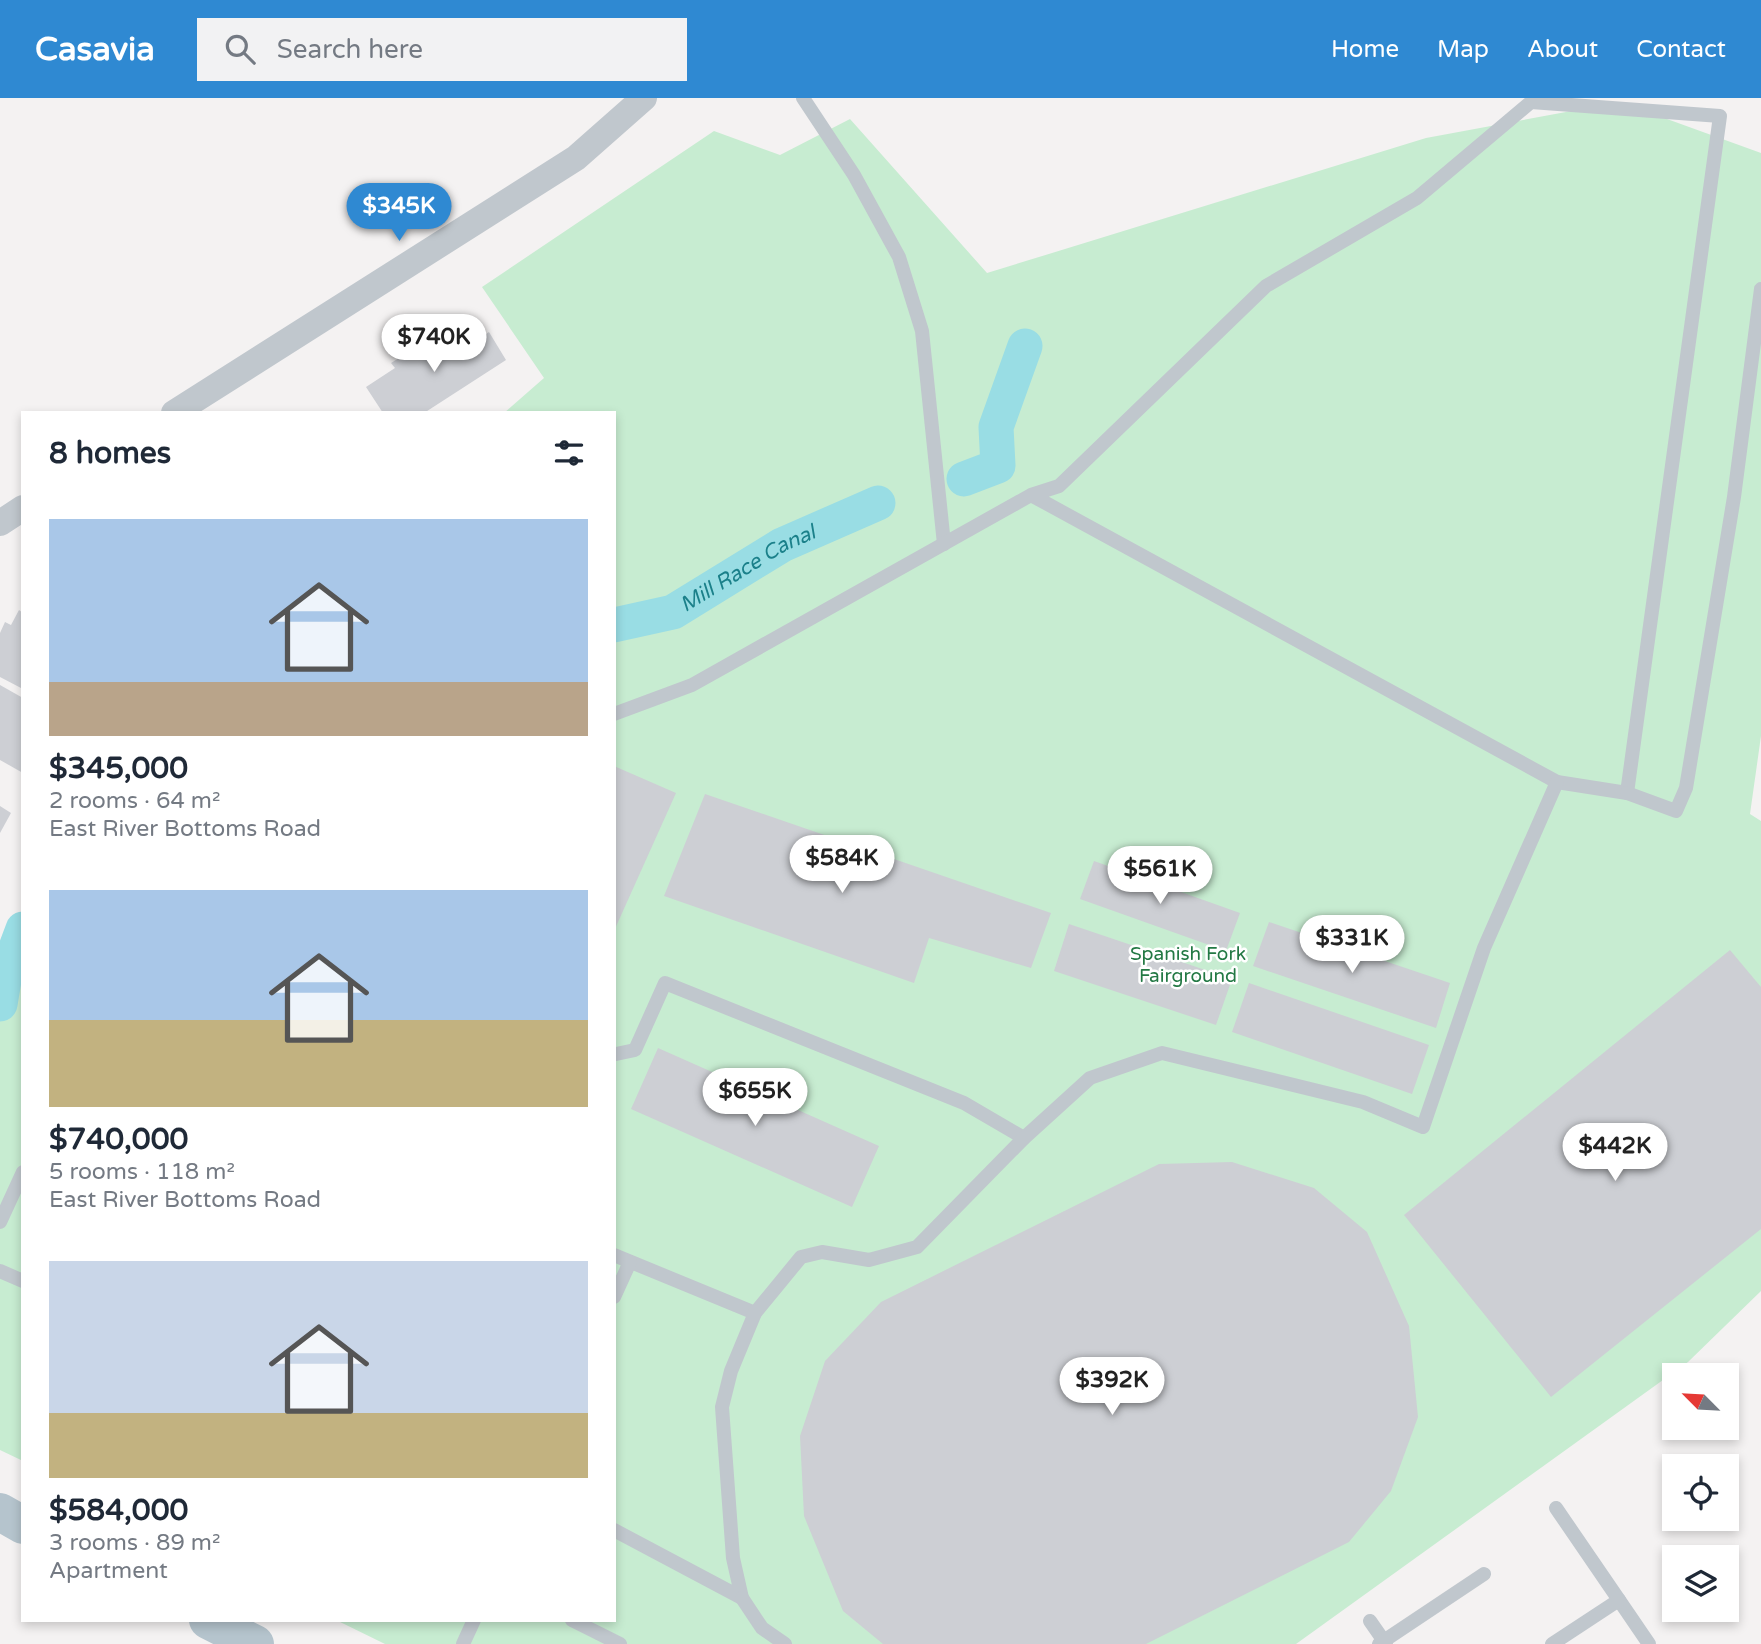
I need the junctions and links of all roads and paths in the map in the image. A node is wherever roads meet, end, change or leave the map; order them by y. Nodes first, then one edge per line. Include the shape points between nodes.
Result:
1 (644, 98) edge
2 (803, 98) edge
3 (1761, 289) edge
4 (177, 411) edge
5 (1031, 495) junction
6 (21, 509) edge
7 (0, 523) edge
8 (944, 544) junction
9 (616, 713) edge
10 (1557, 782) junction
11 (1627, 793) junction
12 (616, 1055) edge
13 (1024, 1138) junction
14 (21, 1176) edge
15 (0, 1222) edge
16 (616, 1256) edge
17 (629, 1262) junction
18 (0, 1270) edge
19 (21, 1280) edge
20 (616, 1292) edge
21 (755, 1313) junction
22 (1556, 1508) dead end
23 (0, 1512) edge
24 (21, 1524) edge
25 (616, 1531) edge
26 (1484, 1574) dead end
27 (742, 1598) junction
28 (1619, 1600) junction
29 (1370, 1621) dead end
30 (212, 1622) edge
31 (473, 1622) edge
32 (576, 1622) edge
33 (1383, 1643) edge
34 (256, 1644) edge
35 (463, 1644) edge
36 (620, 1644) edge
37 (785, 1644) edge
38 (1552, 1644) edge
39 (1649, 1644) edge

1 - 4 street via 576,158
2 - 8 lane via 855,175 899,257 922,331
3 - 11 lane via 1734,497 1686,788 1676,811
5 - 8 lane
5 - 10 lane
5 - 11 lane via 1059,486 1266,286 1417,198 1531,102 1720,116
6 - 7 street
8 - 9 lane via 692,685
10 - 11 lane
10 - 13 lane via 1483,947 1423,1127 1363,1102 1162,1053 1090,1079
12 - 13 lane via 635,1050 665,983 964,1103
13 - 21 lane via 917,1247 869,1260 822,1252 802,1257
14 - 15 lane
16 - 17 lane
17 - 20 lane
17 - 21 lane
18 - 19 lane
21 - 27 lane via 722,1407 733,1558
22 - 28 lane
23 - 24 main road
25 - 27 lane
26 - 33 lane
27 - 37 lane via 762,1628
28 - 38 lane
28 - 39 lane
29 - 33 lane
30 - 34 main road
31 - 35 lane
32 - 36 lane

